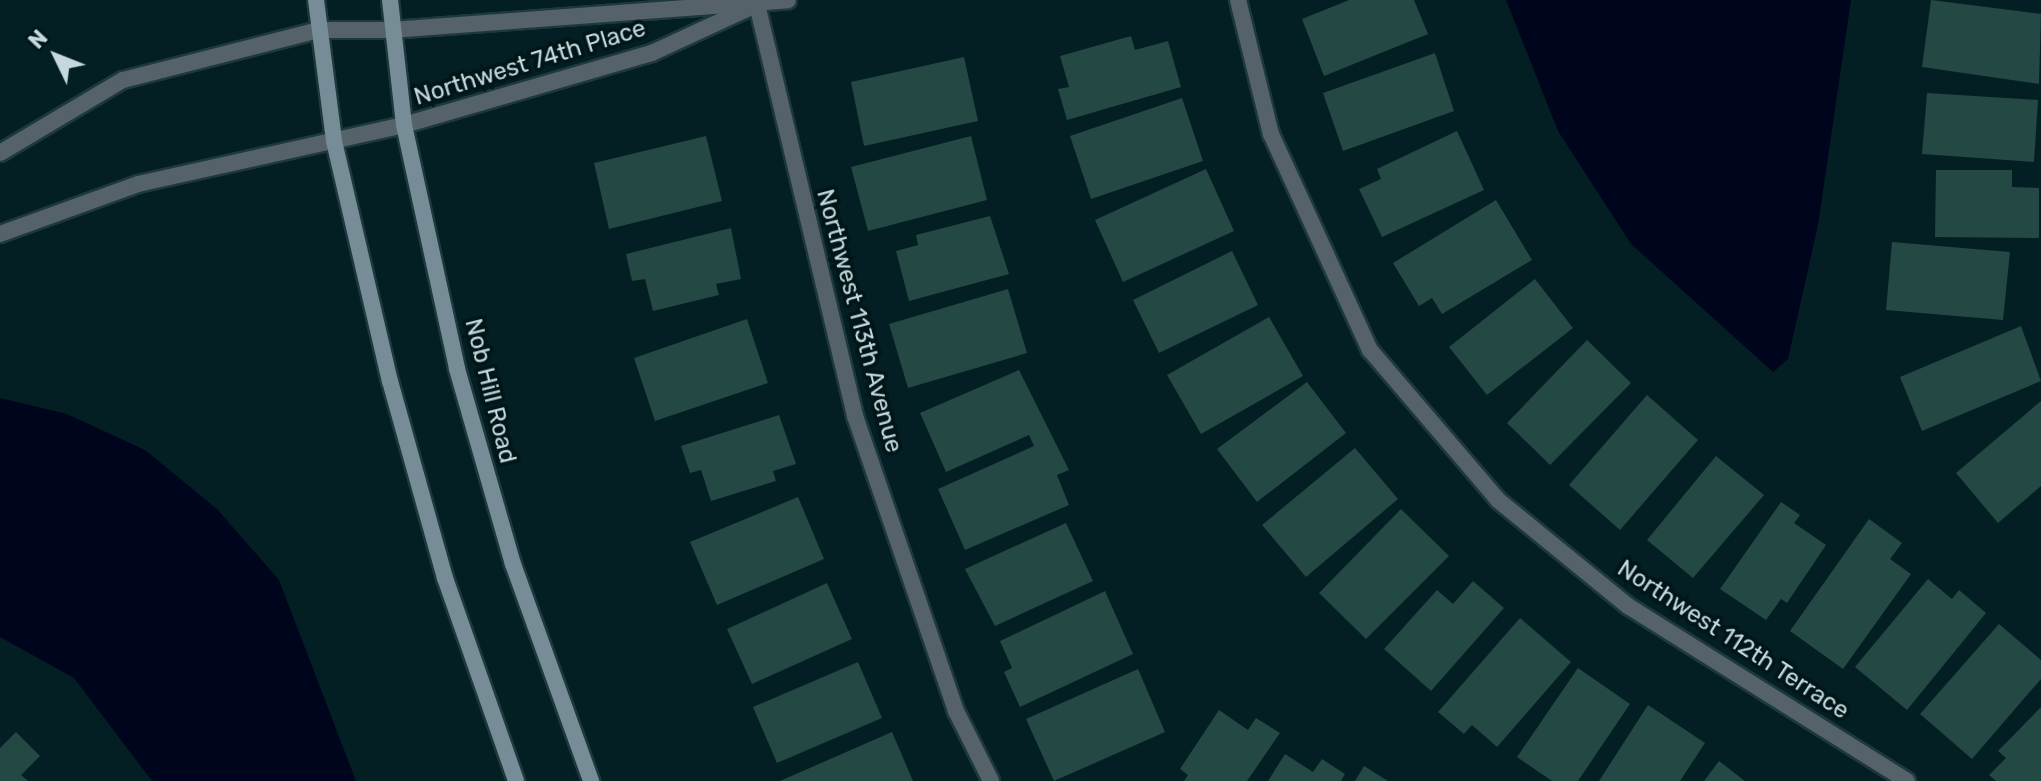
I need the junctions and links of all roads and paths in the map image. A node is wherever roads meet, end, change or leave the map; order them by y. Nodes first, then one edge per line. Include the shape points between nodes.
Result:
1 (316, 0) edge
2 (390, 0) edge
3 (788, 0) edge
4 (1238, 0) edge
5 (756, 2) edge
6 (319, 30) junction
7 (393, 30) junction
8 (404, 125) junction
9 (334, 141) junction
10 (0, 153) edge
11 (0, 234) edge
12 (516, 781) edge
13 (591, 781) edge
14 (991, 781) edge
15 (1907, 781) edge

1 - 6 main road
2 - 7 main road, Nob Hill Road
3 - 5 street, Northwest 74th Place
4 - 15 street, Northwest 112th Terrace via 1271,134 1370,350 1498,500 1628,606
5 - 7 street, Northwest 74th Place
5 - 8 street, Northwest 74th Place via 652,53
5 - 14 street, Northwest 113th Avenue via 855,416 956,711
6 - 7 street, Northwest 74th Place
6 - 9 main road
6 - 10 street, Northwest 74th Place via 123,80
7 - 8 main road, Nob Hill Road
8 - 9 street, Northwest 74th Place
8 - 13 main road, Nob Hill Road via 457,369 492,496
9 - 11 street, Northwest 74th Place via 138,184
9 - 12 main road via 390,381 445,578

